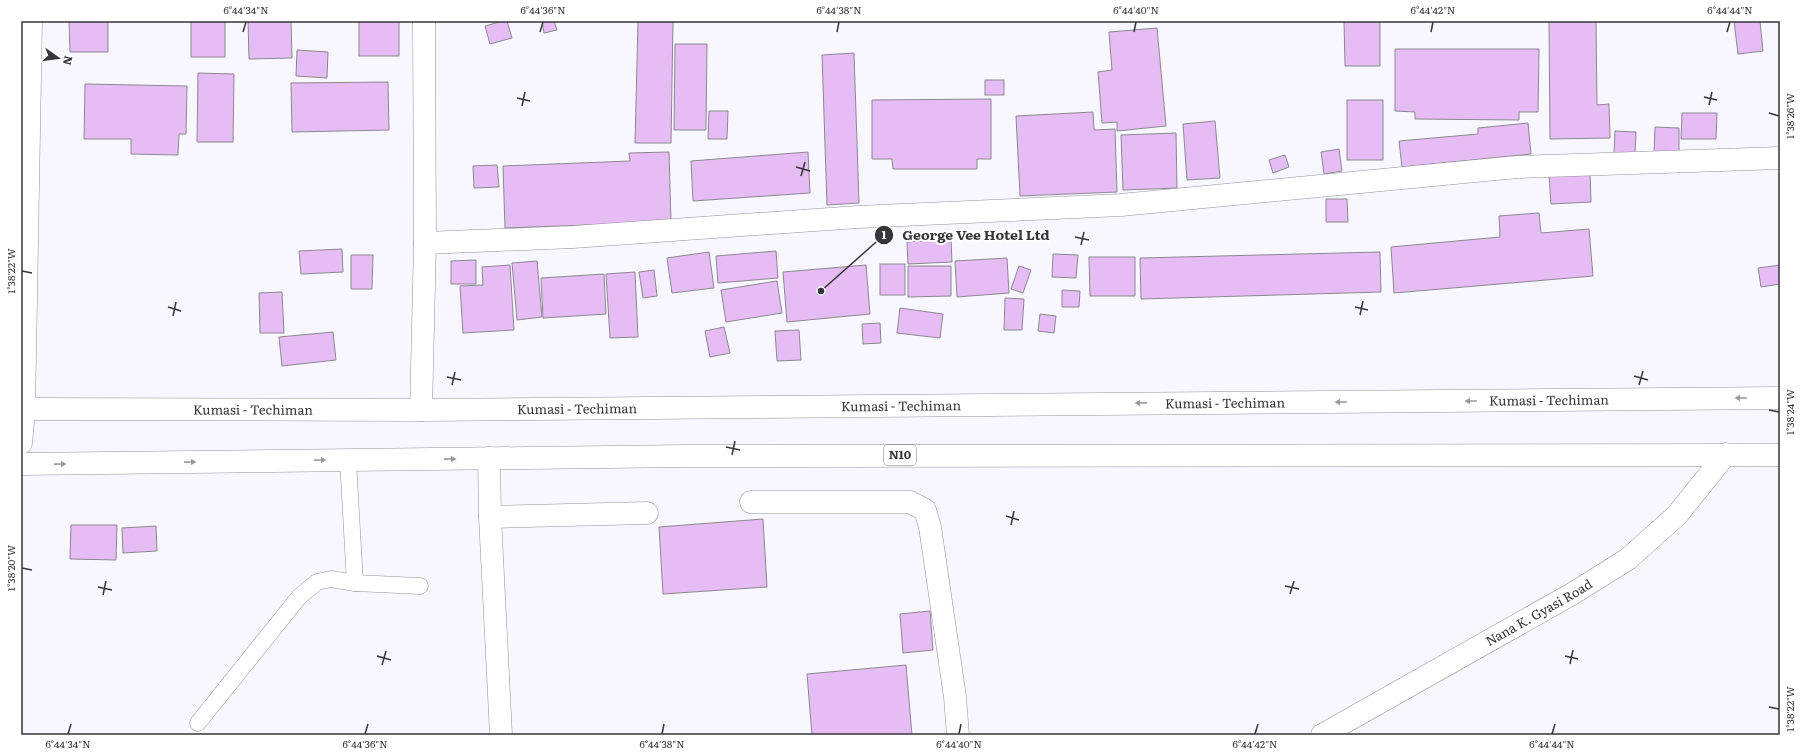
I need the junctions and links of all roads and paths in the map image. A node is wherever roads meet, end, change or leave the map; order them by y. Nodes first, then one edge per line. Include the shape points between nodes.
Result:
1 (31, 21) edge
2 (424, 21) edge
3 (1780, 158) edge
4 (425, 243) junction
5 (23, 280) edge
6 (1780, 398) edge
7 (23, 410) edge
8 (421, 410) junction
9 (21, 443) edge
10 (1726, 454) junction
11 (1780, 455) edge
12 (489, 458) junction
13 (348, 460) junction
14 (21, 464) edge
15 (752, 502) dead end
16 (647, 514) dead end
17 (490, 517) junction
18 (355, 583) junction
19 (420, 586) dead end
20 (198, 723) dead end
21 (501, 735) edge
22 (958, 735) edge
23 (1322, 735) edge

1 - 5 main road
2 - 4 main road
3 - 4 main road via 1517,166 1122,205 858,217 573,237
4 - 8 main road
5 - 7 main road
6 -> 8 main road, Kumasi - Techiman
7 - 8 main road, Kumasi - Techiman
7 - 9 main road
10 - 11 main road, N10
10 - 12 main road, N10
10 - 23 main road, Nana K. Gyasi Road via 1677,515 1628,559 1566,598
13 -> 12 main road, N10
12 - 17 main road
14 -> 13 main road, N10
13 - 18 lane
15 - 22 main road via 910,502 925,510 930,527 955,697
16 - 17 main road
17 - 21 main road
18 - 19 lane
18 - 20 lane via 331,579 317,582 299,597

